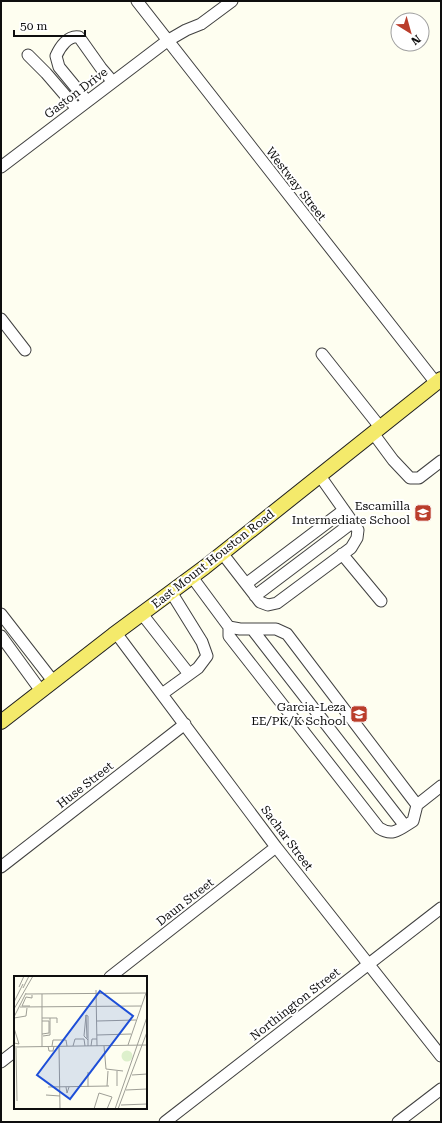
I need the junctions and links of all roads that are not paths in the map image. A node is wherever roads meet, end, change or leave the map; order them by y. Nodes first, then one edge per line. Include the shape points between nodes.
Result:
1 (137, 1) edge
2 (232, 1) edge
3 (167, 41) junction
4 (28, 55) dead end
5 (113, 82) junction
6 (87, 102) junction
7 (77, 109) junction
8 (1, 167) edge
9 (1, 319) edge
10 (25, 350) dead end
11 (322, 354) dead end
12 (438, 381) edge
13 (376, 430) junction
14 (441, 461) edge
15 (320, 476) junction
16 (344, 510) junction
17 (353, 522) junction
18 (222, 553) junction
19 (342, 554) junction
20 (192, 577) junction
21 (246, 584) junction
22 (171, 592) junction
23 (255, 596) junction
24 (381, 601) dead end
25 (1, 614) edge
26 (142, 614) junction
27 (230, 627) junction
28 (252, 629) junction
29 (116, 633) junction
30 (1, 636) edge
31 (189, 674) junction
32 (53, 681) junction
33 (41, 691) junction
34 (162, 694) junction
35 (1, 722) edge
36 (185, 724) junction
37 (441, 786) edge
38 (417, 805) junction
39 (405, 826) junction
40 (276, 847) junction
41 (1, 867) edge
42 (441, 908) edge
43 (368, 964) junction
44 (111, 976) edge
45 (14, 1052) edge
46 (441, 1056) edge
47 (1, 1062) edge
48 (441, 1089) edge
49 (165, 1122) edge
50 (398, 1122) edge

1 - 3 street, Westway Street
2 - 3 street, Gaston Drive via 201,24
3 - 5 street, Gaston Drive
3 - 12 street, Westway Street
4 - 7 street
5 - 6 street, Gaston Drive
5 - 6 street via 79,38 70,38 56,56 60,67
6 - 7 street, Gaston Drive
7 - 8 street, Gaston Drive
9 - 10 street
11 - 13 street
12 - 13 main road, East Mount Houston Road
13 - 14 street via 393,460 410,478 419,478
13 - 15 main road, East Mount Houston Road
15 - 16 street
15 - 18 main road, East Mount Houston Road
16 - 17 street
16 - 21 street
17 - 19 street via 358,530 357,538 351,548
17 - 23 street
18 - 20 main road, East Mount Houston Road
18 - 21 street
19 - 23 street via 277,603 268,605 260,602
19 - 24 street
20 - 22 main road, East Mount Houston Road
20 - 27 street
21 - 23 street
22 - 26 main road, East Mount Houston Road
22 - 31 street via 202,642 207,656 198,668
25 - 32 street
26 - 29 main road, East Mount Houston Road
26 - 31 street
27 - 28 street
27 - 39 street via 229,636 379,828 394,833
28 - 38 street via 276,629 287,634
28 - 39 street
29 - 32 main road, East Mount Houston Road
29 - 34 street, Sachar Street
30 - 33 street
31 - 34 street
32 - 33 main road, East Mount Houston Road
33 - 35 main road, East Mount Houston Road
34 - 36 street, Sachar Street
36 - 40 street, Sachar Street
36 - 41 street, Huse Street
37 - 38 street
38 - 39 street via 413,821
40 - 43 street, Sachar Street
40 - 44 street, Daun Street
42 - 43 street, Northington Street
43 - 46 street, Sachar Street
43 - 49 street, Northington Street
45 - 47 street
48 - 50 street

